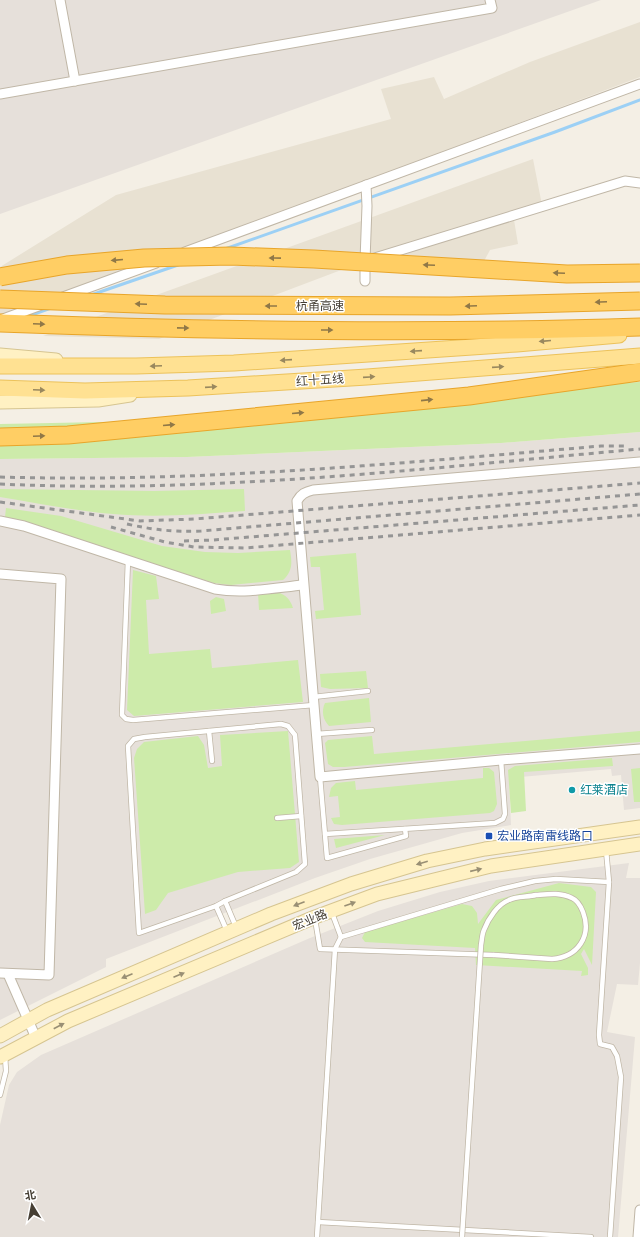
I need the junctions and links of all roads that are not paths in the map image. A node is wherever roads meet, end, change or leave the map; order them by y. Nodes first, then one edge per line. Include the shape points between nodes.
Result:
1 (60, 0) edge
2 (490, 0) edge
3 (75, 81) junction
4 (640, 84) edge
5 (0, 94) edge
6 (640, 183) edge
7 (366, 189) junction
8 (365, 261) junction
9 (640, 273) edge
10 (0, 277) edge
11 (365, 281) dead end
12 (0, 299) edge
13 (640, 301) edge
14 (0, 322) edge
15 (640, 327) edge
16 (640, 333) edge
17 (0, 355) edge
18 (640, 356) edge
19 (0, 366) edge
20 (136, 366) junction
21 (640, 372) edge
22 (0, 388) edge
23 (184, 388) junction
24 (0, 402) edge
25 (0, 437) edge
26 (640, 462) edge
27 (0, 521) edge
28 (128, 560) junction
29 (0, 574) edge
30 (303, 585) junction
31 (368, 691) dead end
32 (313, 701) junction
33 (372, 730) dead end
34 (209, 731) junction
35 (316, 734) junction
36 (640, 749) edge
37 (500, 760) junction
38 (212, 761) dead end
39 (320, 777) junction
40 (301, 816) junction
41 (277, 818) dead end
42 (640, 826) edge
43 (405, 829) junction
44 (325, 834) junction
45 (640, 844) edge
46 (605, 849) junction
47 (609, 882) junction
48 (225, 901) junction
49 (216, 906) junction
50 (331, 911) junction
51 (315, 917) junction
52 (232, 931) junction
53 (341, 937) junction
54 (335, 949) junction
55 (4, 973) edge
56 (29, 1020) junction
57 (0, 1036) edge
58 (36, 1038) junction
59 (3, 1056) edge
60 (0, 1095) edge
61 (640, 1212) edge
62 (318, 1222) junction
63 (317, 1237) edge
64 (462, 1237) edge
65 (591, 1237) edge
66 (610, 1237) edge
67 (638, 1237) edge

1 - 3 street
2 - 3 street via 492,8
3 - 5 street
4 - 7 street
6 - 8 street via 625,180
7 - 8 street
7 - 14 street
8 - 11 street
9 -> 10 highway, bridge via 567,274 231,256 144,258 67,265
13 -> 12 highway, 杭甬高速, bridge via 442,306 165,305
14 -> 15 highway, 杭甬高速 via 262,330 535,330
16 -> 20 main road, 红十五线 via 234,364
17 - 20 street
23 -> 18 main road, 红十五线
19 - 20 main road, 红十五线
25 -> 21 highway via 68,435 430,400
22 -> 23 main road, 红十五线 via 85,391
23 - 24 street via 98,400
26 - 30 street via 305,492 298,501
27 - 28 street via 24,526
28 - 30 street via 228,592
28 - 32 lane via 122,715 126,719
29 - 55 street via 61,579 49,975
30 - 32 street
31 - 32 lane
32 - 35 street
33 - 35 lane
34 - 38 lane
34 - 40 lane via 281,724 288,726 295,735
34 - 49 lane via 134,739 128,746 139,933
35 - 39 street
36 - 37 street
37 - 39 street
37 - 43 lane via 505,807 503,819 495,823
39 - 44 lane
40 - 41 lane
40 - 48 lane via 305,864 296,872
42 -> 52 street, 宏业路 via 485,849 427,861 351,884
43 - 44 lane
43 - 44 lane via 406,836 327,858
45 - 46 street, 宏业路
46 - 47 lane
50 -> 46 street, 宏业路 via 377,894 491,866
47 - 53 lane via 556,879 535,881
47 - 66 lane via 599,1035 600,1044 612,1047 617,1056 621,1077
48 - 49 lane
48 - 52 lane
49 - 52 lane
50 - 51 street, 宏业路
50 - 53 lane
51 - 54 lane via 320,949
58 -> 51 street, 宏业路 via 68,1021
52 -> 56 street, 宏业路
53 - 54 lane
54 - 62 lane
54 - 64 lane, bridge via 494,955 552,959 562,958 572,954 584,937 585,918 580,905 573,898 552,893 509,900 498,907 484,930 481,945
55 - 56 street
56 - 57 street, 宏业路
56 - 58 street
58 - 59 street, 宏业路
59 - 60 lane via 6,1071
61 - 67 street
62 - 63 lane
62 - 65 lane

